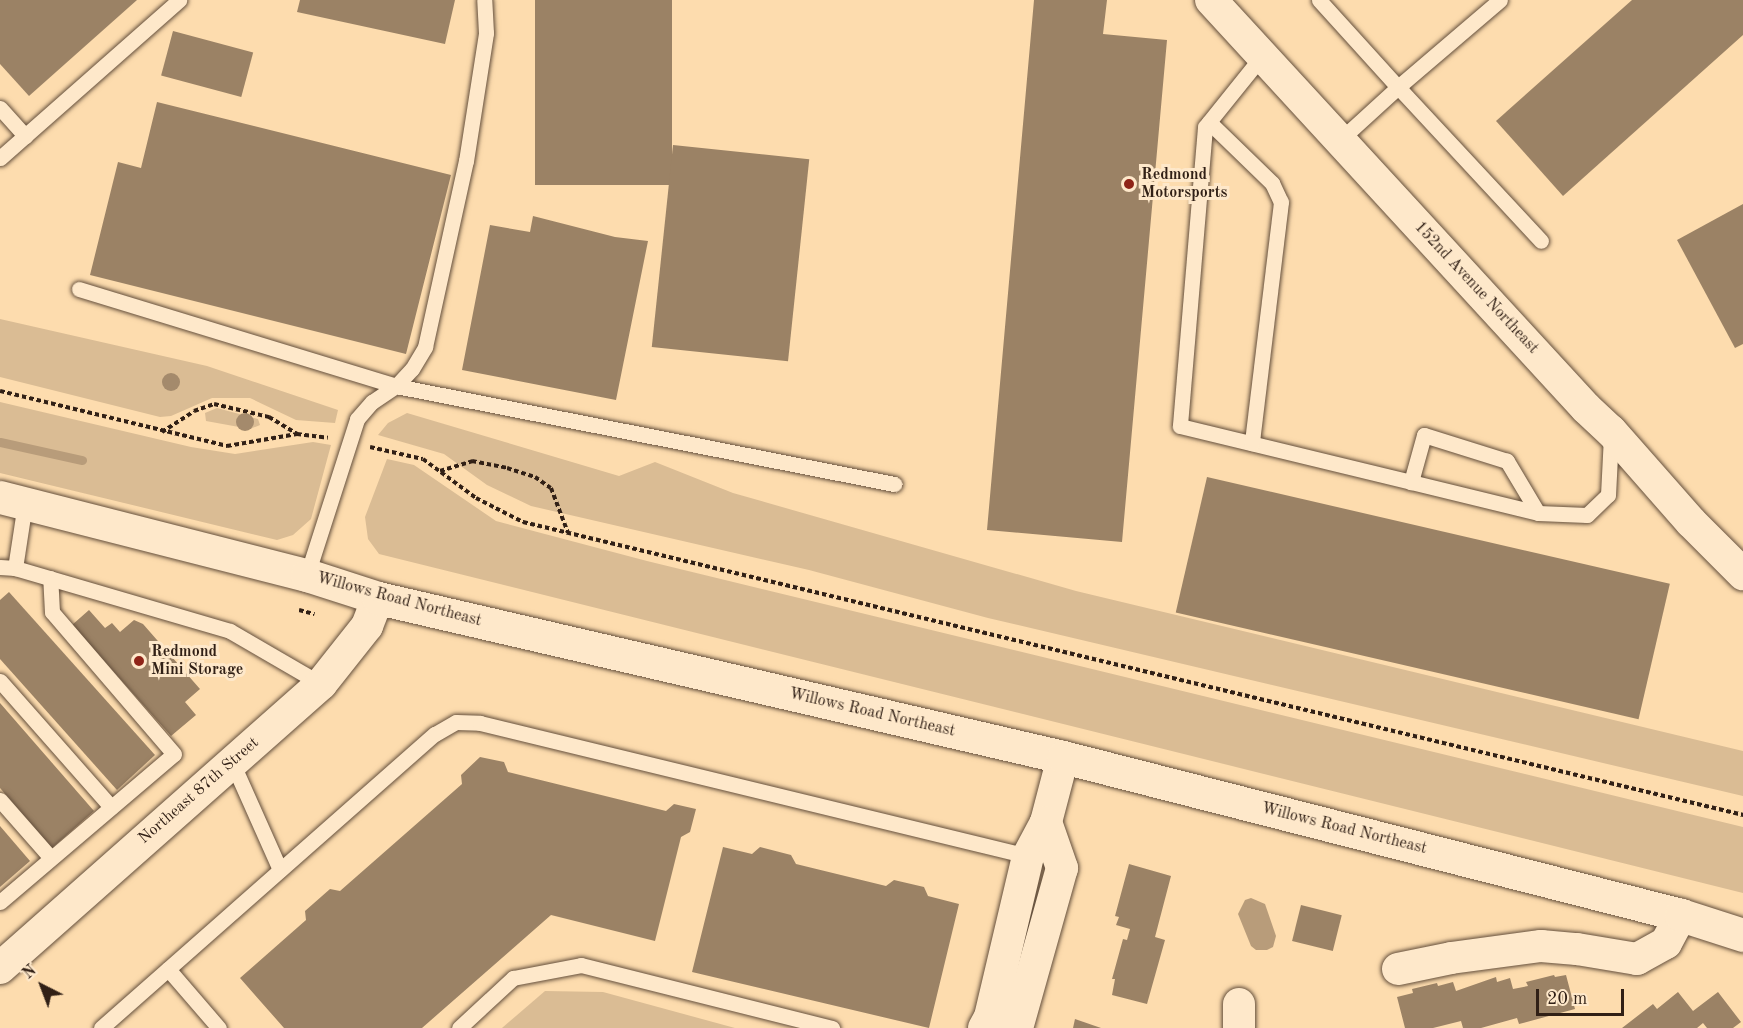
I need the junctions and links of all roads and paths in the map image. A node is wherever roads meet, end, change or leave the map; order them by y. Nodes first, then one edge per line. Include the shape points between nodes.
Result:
1 (178, 0) edge
2 (484, 0) edge
3 (1211, 0) edge
4 (1319, 0) edge
5 (1500, 0) edge
6 (1262, 56) junction
7 (1398, 87) junction
8 (0, 108) edge
9 (1209, 122) junction
10 (25, 136) junction
11 (1340, 140) junction
12 (0, 158) edge
13 (1541, 241) dead end
14 (79, 289) dead end
15 (396, 386) junction
16 (0, 391) edge
17 (1611, 431) junction
18 (162, 432) junction
19 (297, 434) junction
20 (333, 439) dead end
21 (1252, 443) junction
22 (367, 446) dead end
23 (440, 471) junction
24 (1411, 482) junction
25 (894, 483) dead end
26 (13, 500) edge
27 (1538, 513) junction
28 (568, 532) junction
29 (8, 568) edge
30 (1743, 574) edge
31 (307, 575) junction
32 (50, 578) junction
33 (378, 598) junction
34 (299, 610) dead end
35 (314, 614) dead end
36 (0, 681) edge
37 (321, 684) junction
38 (1063, 757) junction
39 (232, 762) junction
40 (0, 800) edge
41 (111, 807) junction
42 (1743, 815) edge
43 (1046, 822) junction
44 (1028, 856) junction
45 (51, 858) junction
46 (1062, 868) junction
47 (280, 870) junction
48 (0, 902) edge
49 (1681, 915) junction
50 (1743, 935) edge
51 (0, 968) edge
52 (168, 969) junction
53 (1398, 969) dead end
54 (101, 1028) edge
55 (219, 1028) edge
56 (459, 1028) edge
57 (832, 1028) edge
58 (984, 1028) edge
59 (1017, 1028) edge

1 - 10 lane
2 - 15 lane via 486,33 466,161 425,347
3 - 6 street, 152nd Avenue Northeast
4 - 7 lane
5 - 7 lane
6 - 9 lane
6 - 11 street, 152nd Avenue Northeast
7 - 11 lane
7 - 13 lane
8 - 10 lane
9 - 21 lane via 1272,183 1281,202
9 - 21 lane via 1205,127 1180,426
10 - 12 lane
11 - 17 street, 152nd Avenue Northeast
14 - 15 lane
15 - 25 lane
15 - 31 lane via 372,402 357,419
16 - 18 path
17 - 27 lane via 1608,495 1587,514
17 - 30 street, 152nd Avenue Northeast
18 - 19 path via 227,446
18 - 19 path via 194,411 214,404 269,417
19 - 20 path
21 - 24 lane
22 - 23 path via 423,459
23 - 28 path via 495,509 523,522
23 - 28 path via 472,461 535,477 551,488
24 - 27 lane
24 - 27 lane via 1424,435 1507,461
26 - 29 lane
26 - 31 street, Willows Road Northeast
28 - 42 path
29 - 32 lane
31 - 33 street, Willows Road Northeast
32 - 37 lane via 230,631
32 - 41 lane via 52,612 174,754
33 - 37 street, Northeast 87th Street via 367,626
33 - 38 street, Willows Road Northeast
34 - 35 path
36 - 41 lane
37 - 39 street, Northeast 87th Street
38 - 43 street
38 - 49 street, Willows Road Northeast
39 - 47 lane
39 - 51 street, Northeast 87th Street
40 - 45 lane
41 - 45 lane
43 - 44 street
43 - 46 street
44 - 46 lane
44 - 47 lane via 480,723 456,722 435,734
44 - 58 street via 990,1017
45 - 48 lane
46 - 59 street
47 - 52 lane
49 - 50 street, Willows Road Northeast
49 - 53 street via 1666,943 1637,959 1541,946 1450,957
52 - 54 lane
52 - 55 lane
56 - 57 lane via 513,978 581,965

